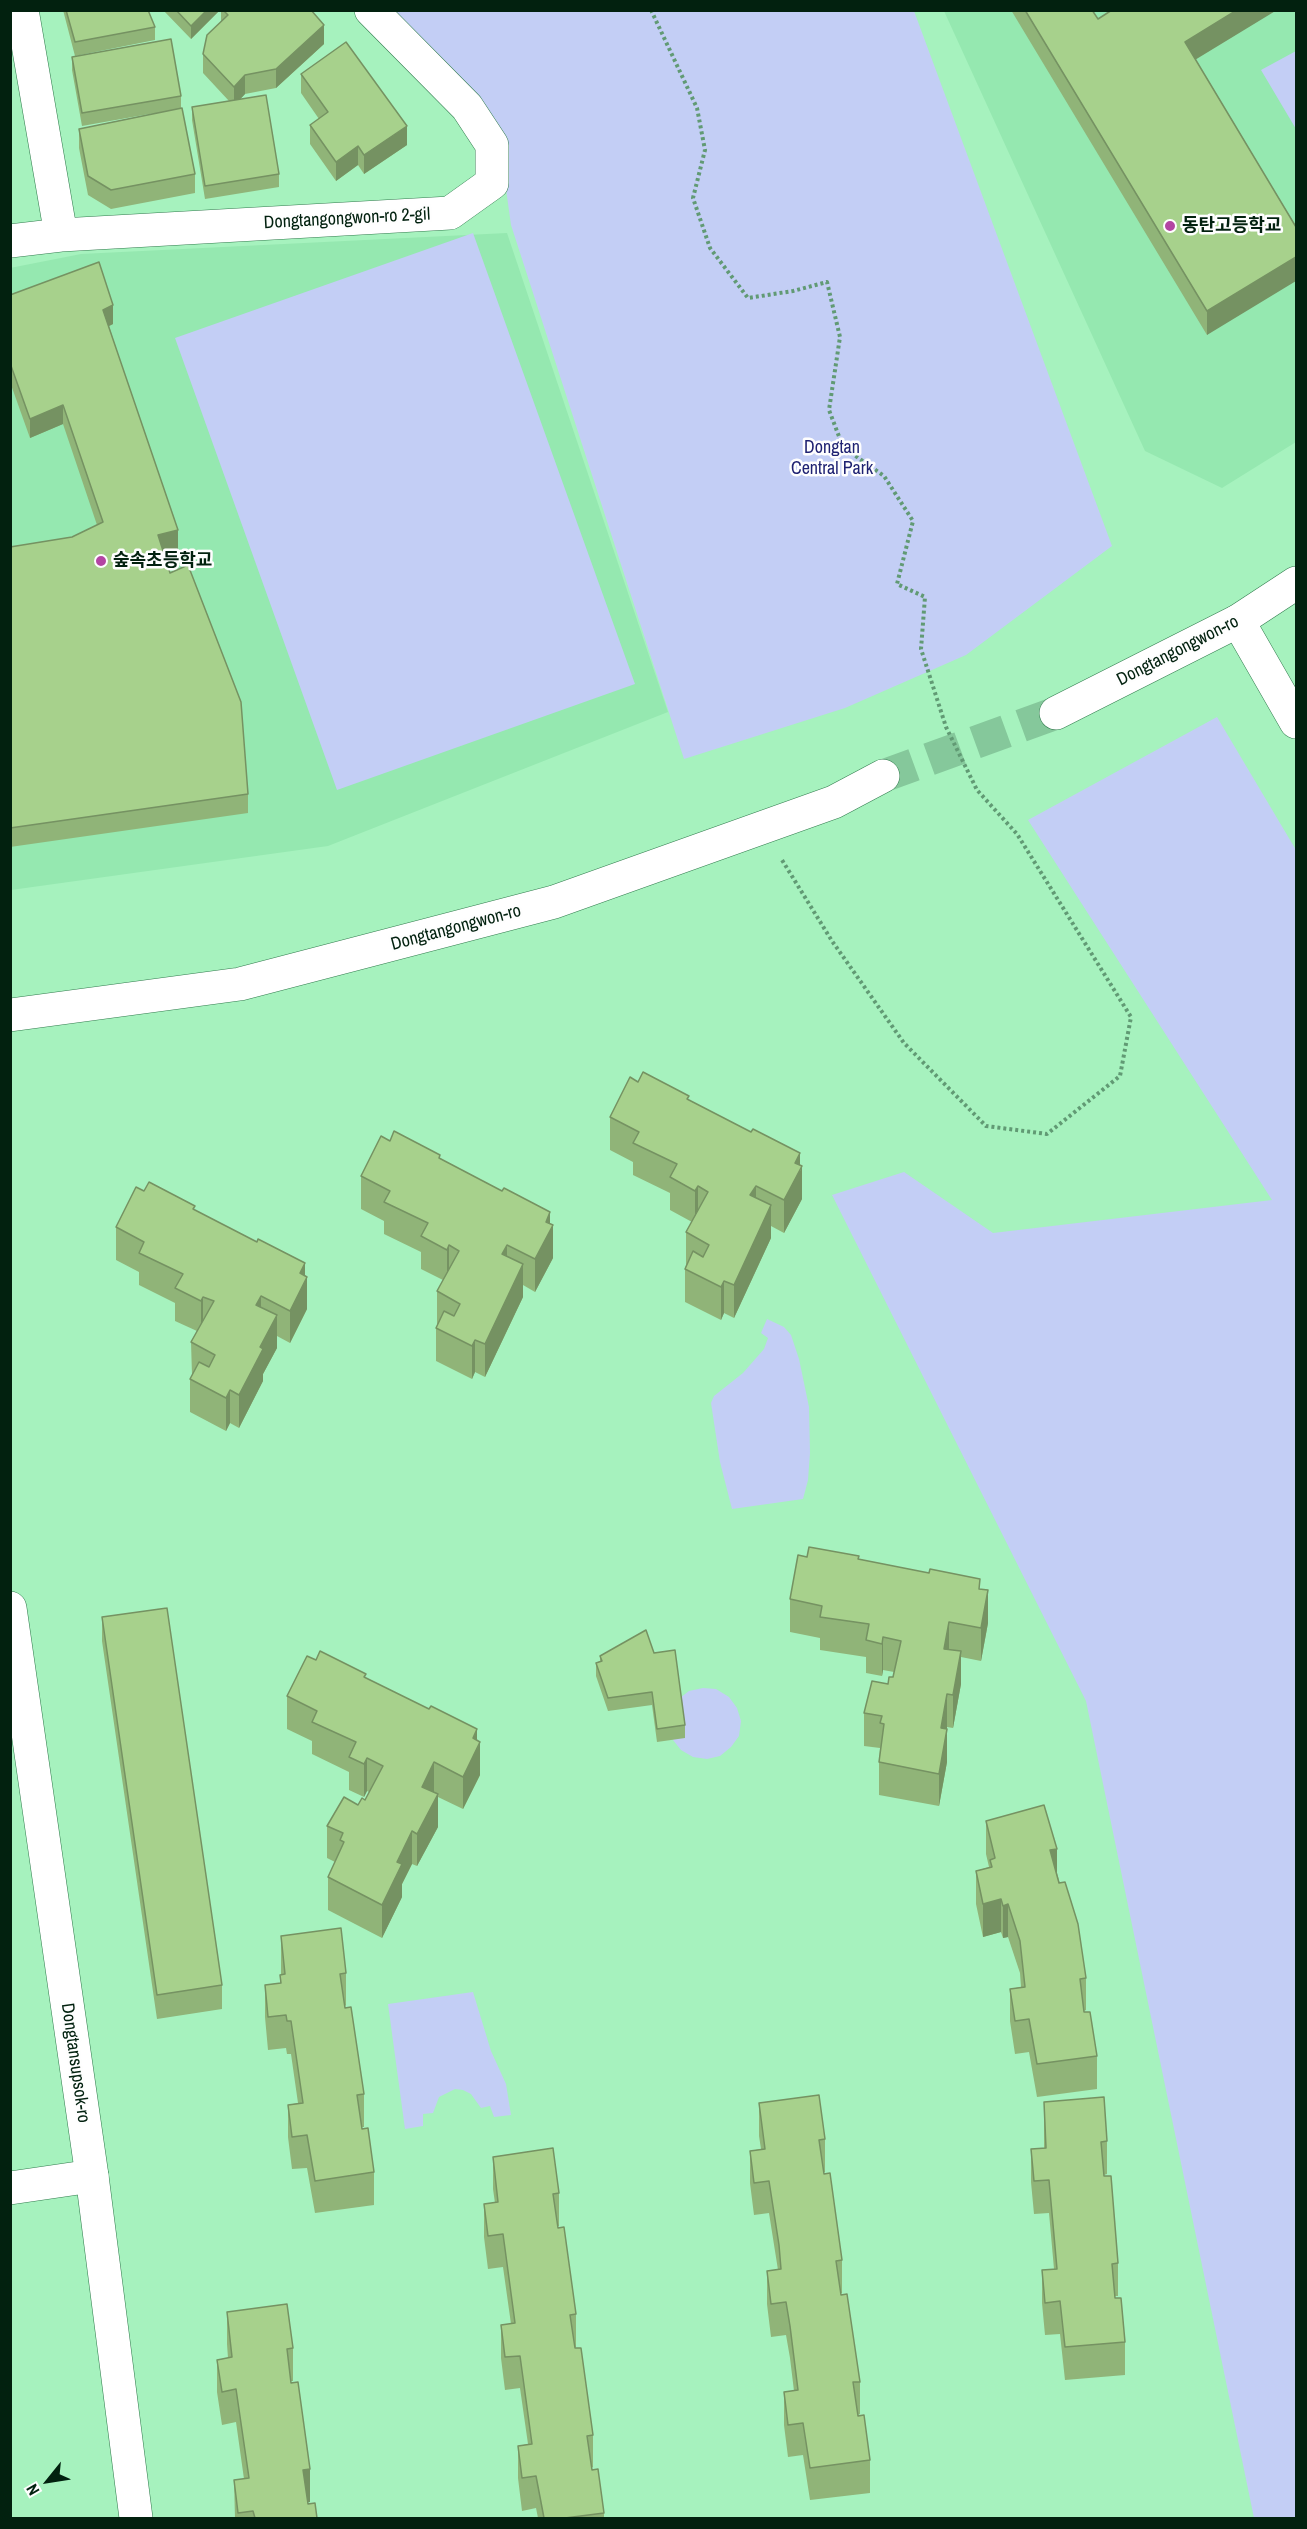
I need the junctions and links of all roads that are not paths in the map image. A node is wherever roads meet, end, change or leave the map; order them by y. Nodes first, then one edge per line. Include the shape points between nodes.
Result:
1 (22, 10) edge
2 (371, 10) edge
3 (61, 235) junction
4 (10, 241) edge
5 (1296, 583) edge
6 (1238, 621) junction
7 (1056, 713) tunnel mouth
8 (1296, 722) edge
9 (883, 776) tunnel mouth
10 (10, 1015) edge
11 (10, 1608) edge
12 (92, 2176) junction
13 (10, 2188) edge
14 (136, 2518) edge

1 - 3 street
2 - 3 street, Dongtangongwon-ro 2-gil via 467,106 492,145 492,183 450,213
3 - 4 street, Dongtangongwon-ro 2-gil
5 - 6 street, Dongtangongwon-ro
6 - 7 street, Dongtangongwon-ro
6 - 8 street
9 - 10 street, Dongtangongwon-ro via 834,802 554,902 240,984
11 - 12 street, Dongtansupsok-ro
12 - 13 street
12 - 14 street, Dongtansupsok-ro

